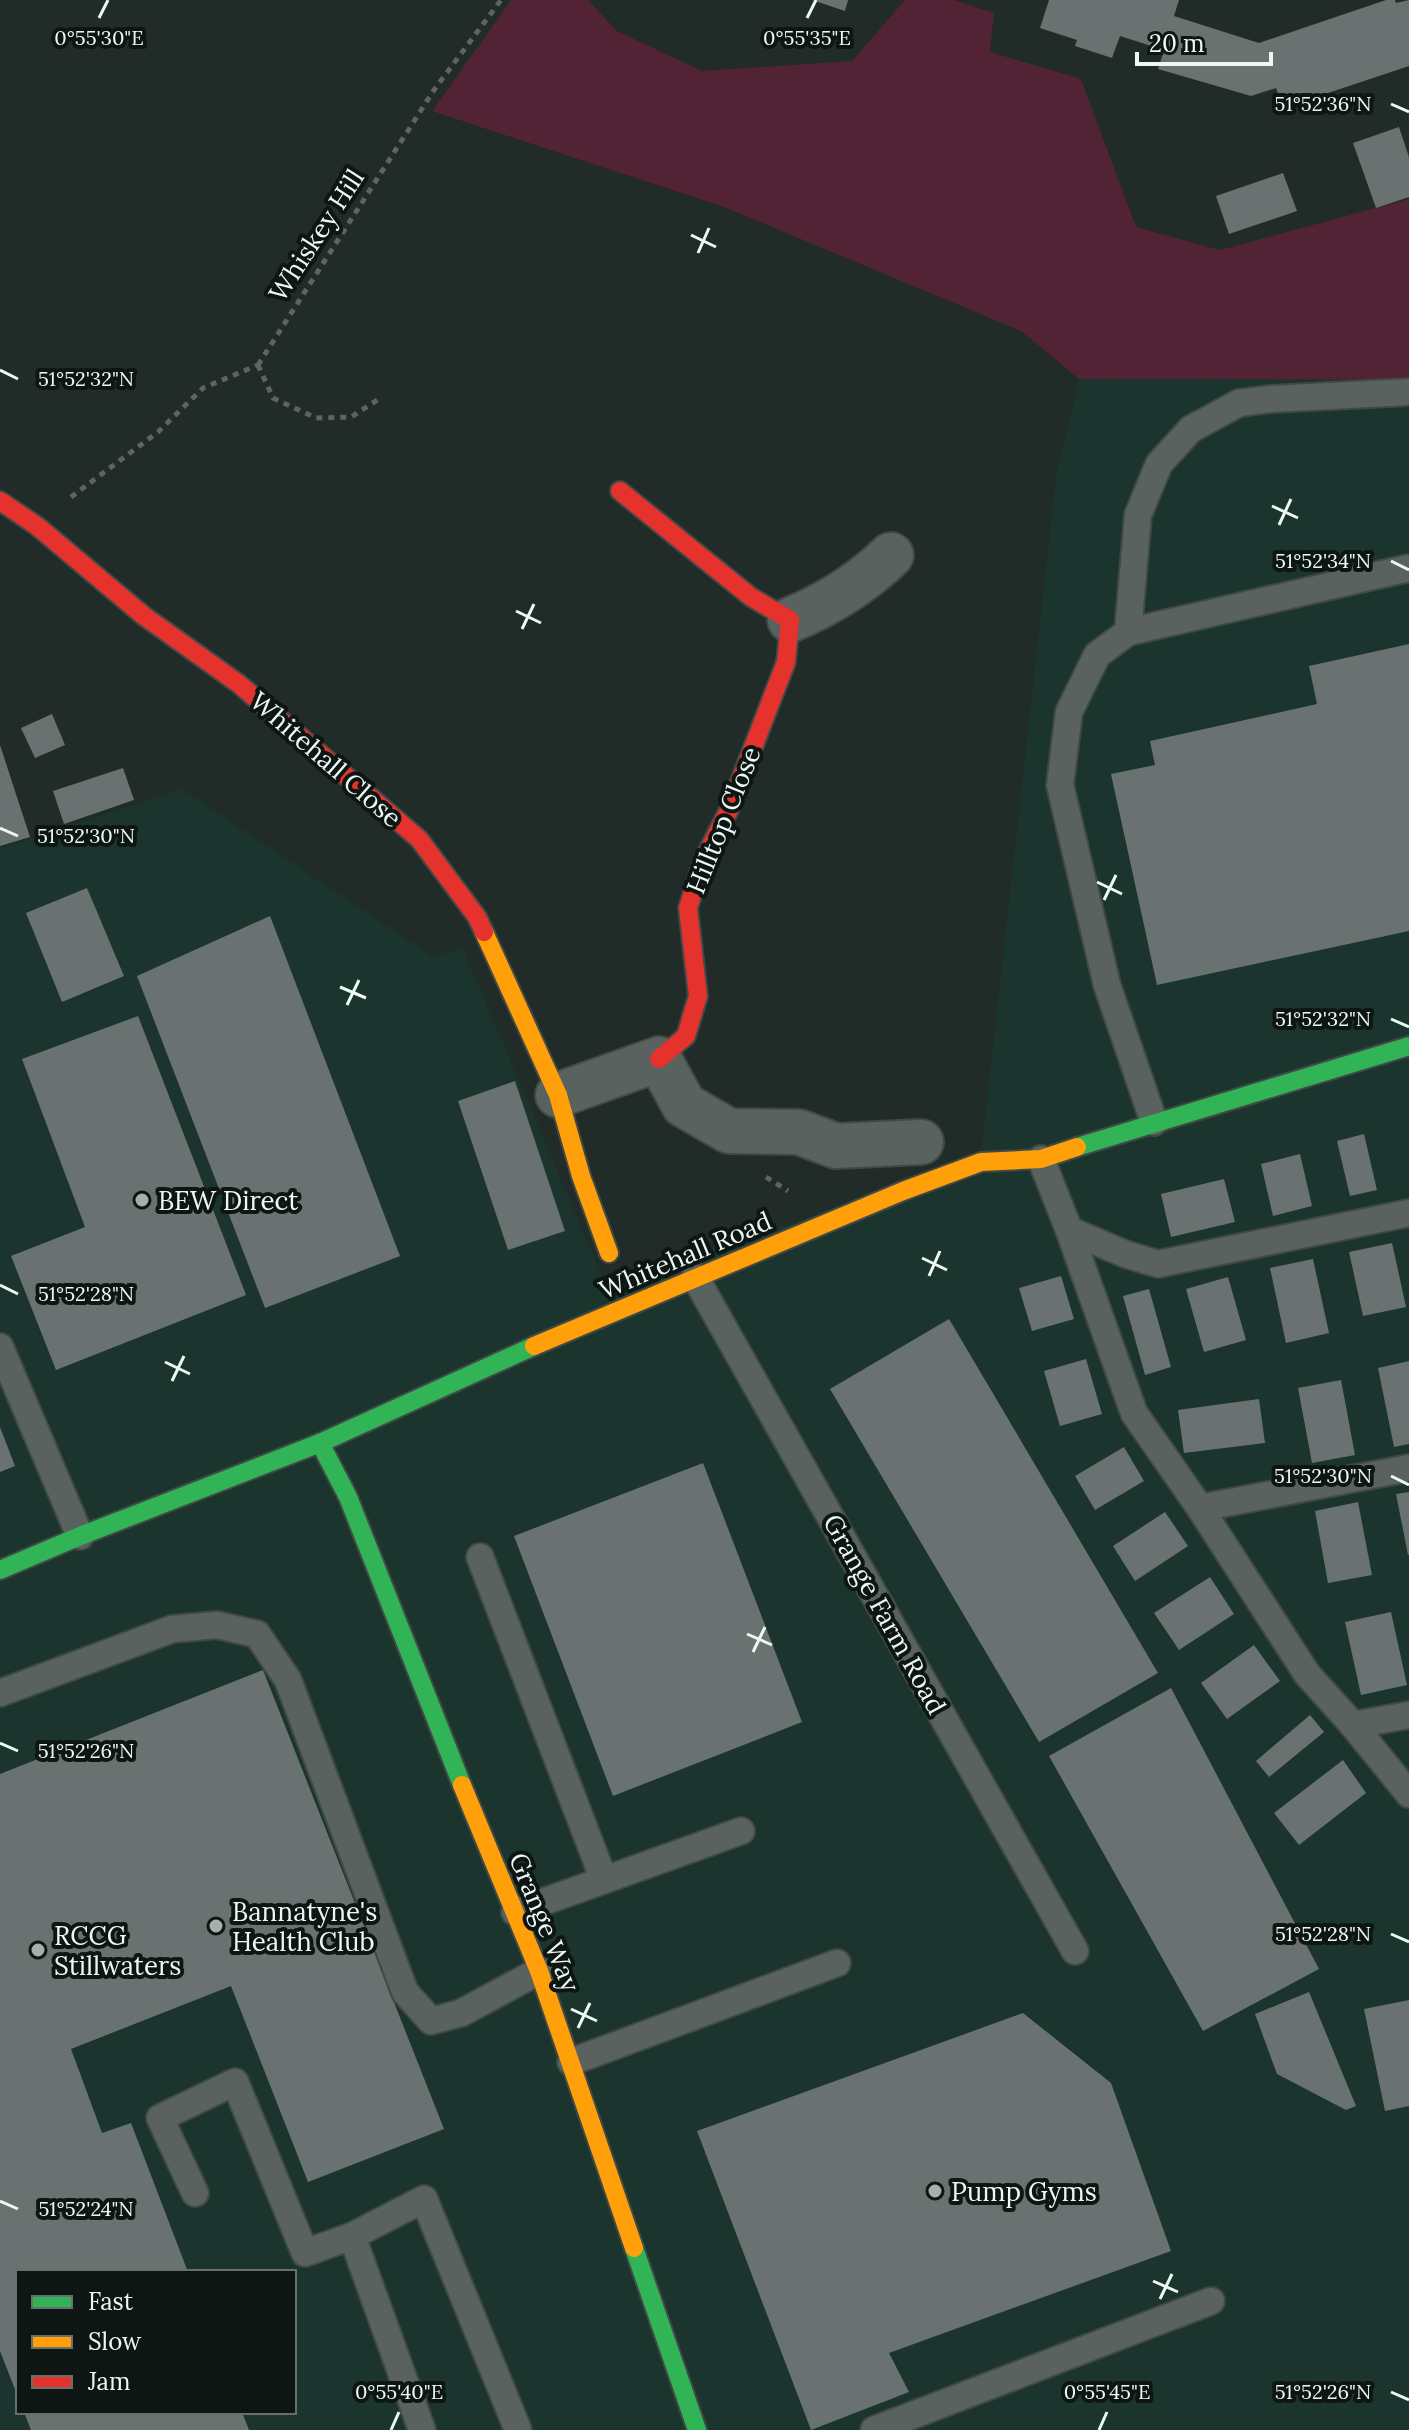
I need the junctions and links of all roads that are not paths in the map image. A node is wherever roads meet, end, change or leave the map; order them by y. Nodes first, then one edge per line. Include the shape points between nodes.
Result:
1 (1409, 392) edge
2 (620, 491) dead end
3 (0, 501) edge
4 (891, 555) dead end
5 (1409, 568) edge
6 (790, 620) junction
7 (1128, 632) junction
8 (1409, 1046) edge
9 (659, 1059) junction
10 (558, 1095) junction
11 (1154, 1122) junction
12 (921, 1142) dead end
13 (1041, 1159) junction
14 (1409, 1213) edge
15 (1069, 1230) junction
16 (609, 1253) dead end
17 (695, 1277) junction
18 (0, 1347) edge
19 (320, 1443) junction
20 (1409, 1468) edge
21 (1200, 1508) junction
22 (80, 1536) junction
23 (480, 1557) dead end
24 (0, 1570) edge
25 (0, 1693) edge
26 (1409, 1715) edge
27 (1353, 1725) junction
28 (1409, 1794) edge
29 (741, 1831) dead end
30 (604, 1880) junction
31 (515, 1912) junction
32 (1075, 1951) dead end
33 (837, 1963) dead end
34 (539, 1971) junction
35 (571, 2062) junction
36 (195, 2193) dead end
37 (352, 2236) junction
38 (1211, 2301) dead end
39 (422, 2430) edge
40 (518, 2430) edge
41 (697, 2430) edge
42 (874, 2430) edge

1 - 7 lane via 1239,403 1191,429 1159,464 1138,515
2 - 6 street via 751,597
3 - 10 street, Whitehall Close via 239,684 419,839 477,917
4 - 6 street via 844,593
5 - 7 lane
6 - 9 street, Hilltop Close via 786,662 688,908 698,996 686,1036
7 - 11 lane via 1097,655 1069,712 1060,785 1107,985
8 - 11 street, Whitehall Road
9 - 10 street
9 - 12 street via 684,1105 729,1131 799,1132 836,1146
10 - 16 street, Whitehall Close
11 - 13 street, Whitehall Road
13 - 15 lane
13 - 17 street, Whitehall Road via 981,1162
14 - 15 lane via 1158,1264
15 - 21 lane via 1134,1413
17 - 19 street, Whitehall Road
17 - 32 lane, Grange Farm Road
18 - 22 lane
19 - 22 street, Whitehall Road
19 - 31 street, Grange Way via 348,1497
20 - 21 lane
21 - 27 lane via 1307,1674
22 - 24 street, Whitehall Road
23 - 30 lane
25 - 34 lane via 172,1629 217,1625 257,1634 288,1680 405,1992 431,2021 461,2013
26 - 27 lane
27 - 28 lane
29 - 30 lane
30 - 31 lane
31 - 34 street, Grange Way
33 - 35 lane
34 - 35 street, Grange Way
35 - 41 street, Grange Way
36 - 37 lane via 160,2118 235,2082 305,2253
37 - 39 lane
37 - 40 lane via 424,2199
38 - 42 lane

